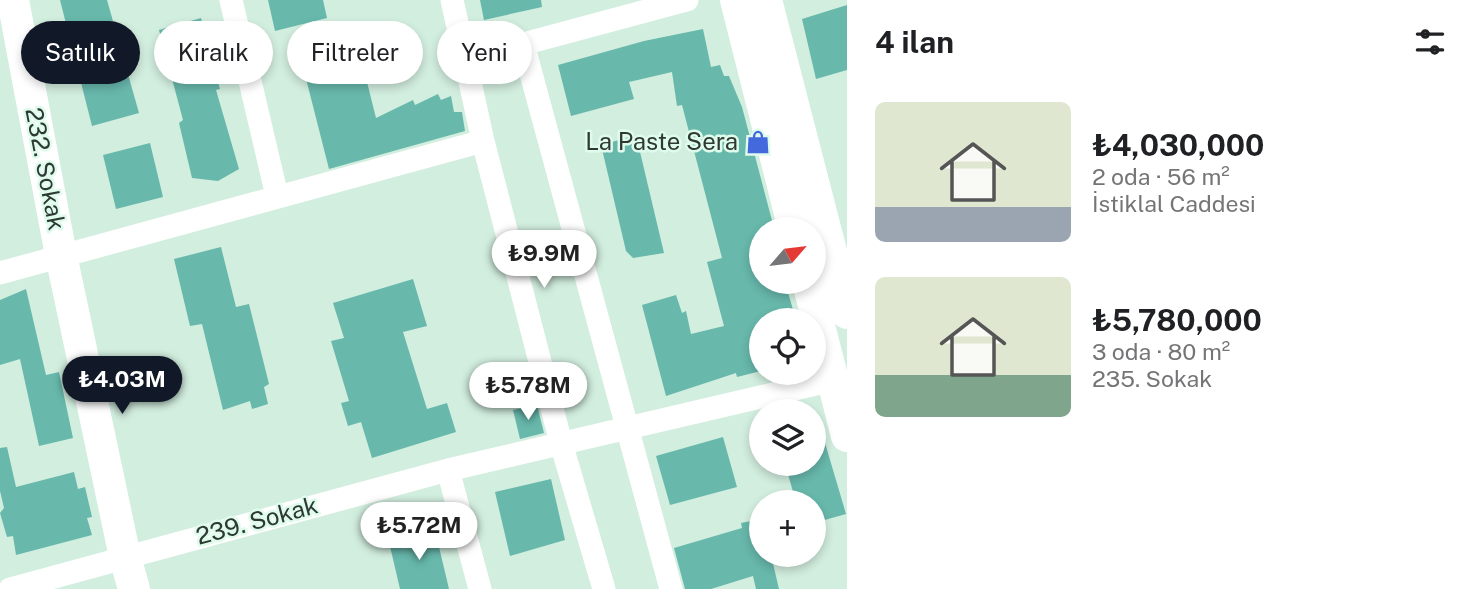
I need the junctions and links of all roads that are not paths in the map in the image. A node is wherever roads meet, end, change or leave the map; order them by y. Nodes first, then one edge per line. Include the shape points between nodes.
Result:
1 (13, 0) edge
2 (231, 0) edge
3 (452, 0) edge
4 (687, 0) edge
5 (736, 0) edge
6 (765, 0) edge
7 (457, 21) edge
8 (532, 42) edge
9 (532, 77) edge
10 (472, 84) edge
11 (483, 141) junction
12 (277, 197) junction
13 (791, 217) edge
14 (61, 255) junction
15 (0, 273) edge
16 (812, 294) edge
17 (847, 313) edge
18 (840, 378) edge
19 (628, 428) junction
20 (847, 436) edge
21 (561, 443) junction
22 (448, 470) junction
23 (125, 557) junction
24 (10, 589) edge
25 (134, 589) edge
26 (480, 589) edge
27 (604, 589) edge
28 (671, 589) edge

1 - 14 main road, 232. Sokak
2 - 12 street
3 - 7 street
4 - 8 street
5 - 13 main road
6 - 17 main road
9 - 19 street
10 - 11 street
11 - 12 street
11 - 21 street
12 - 14 street
14 - 15 street
14 - 23 main road, 232. Sokak
16 - 18 main road
18 - 19 street, 239. Sokak
18 - 20 main road
19 - 21 street, 239. Sokak
19 - 28 street
21 - 22 street, 239. Sokak
21 - 27 street
22 - 23 street, 239. Sokak
22 - 26 street
23 - 24 street, 239. Sokak
23 - 25 main road, 232. Sokak

